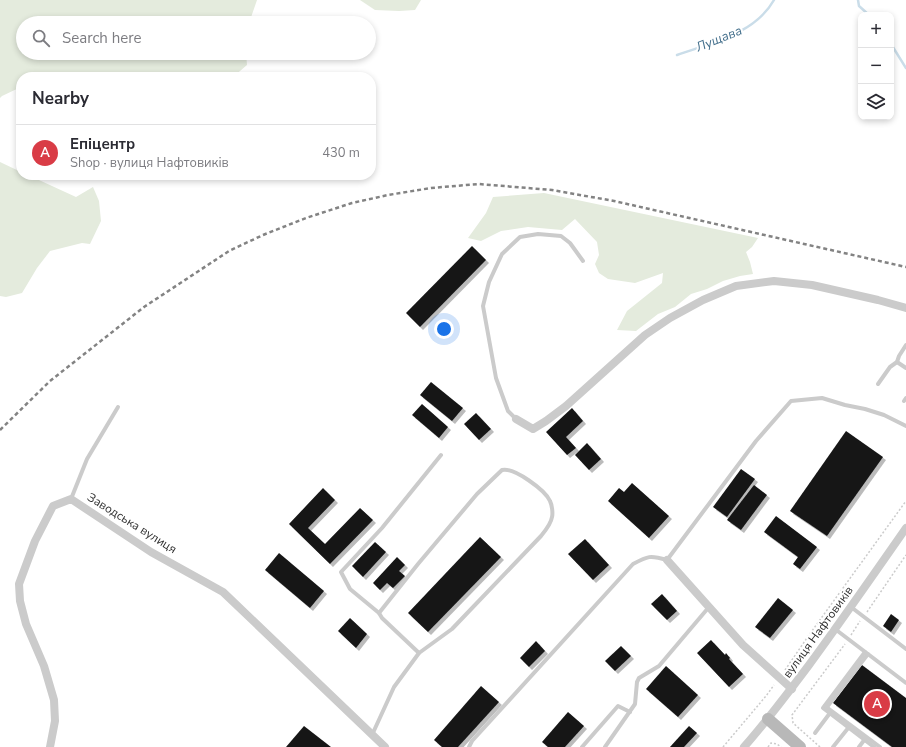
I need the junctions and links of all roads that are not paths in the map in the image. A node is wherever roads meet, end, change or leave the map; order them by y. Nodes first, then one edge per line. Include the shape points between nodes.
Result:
1 (583, 261) dead end
2 (906, 308) edge
3 (906, 345) edge
4 (897, 362) junction
5 (906, 368) edge
6 (878, 384) dead end
7 (118, 407) dead end
8 (516, 419) joint
9 (906, 426) edge
10 (440, 455) dead end
11 (71, 499) junction
12 (906, 528) edge
13 (667, 560) junction
14 (709, 607) junction
15 (851, 607) junction
16 (379, 614) junction
17 (835, 629) junction
18 (906, 650) edge
19 (419, 653) junction
20 (866, 653) junction
21 (906, 683) edge
22 (792, 689) junction
23 (630, 712) junction
24 (831, 712) junction
25 (768, 719) junction
26 (849, 726) junction
27 (815, 732) dead end
28 (372, 735) junction
29 (866, 739) junction
30 (50, 747) edge
31 (385, 747) edge
32 (469, 747) edge
33 (582, 747) edge
34 (605, 747) edge
35 (744, 747) edge
36 (800, 747) edge
37 (833, 747) edge
38 (859, 747) edge
39 (874, 747) edge
40 (880, 747) edge

1 - 8 lane via 570,243 560,236 538,234 520,237 502,254 490,282 483,306 496,378 508,411
2 - 8 street via 812,285 774,281 736,286 703,300 645,335 577,396 533,429
3 - 4 lane
4 - 5 lane
4 - 6 lane via 890,367
7 - 11 lane via 88,459
9 - 13 lane via 878,413 822,398 791,401 756,441
10 - 16 lane via 382,528 341,572 350,589
11 - 28 street, Заводська вулиця via 151,552 223,592
11 - 30 street, Заводська вулиця via 54,506 35,542 19,584 26,624 44,666 54,700
12 - 15 street, вулиця Нафтовиків
13 - 14 street
13 - 32 lane via 646,557 633,564
14 - 22 street via 743,645
14 - 23 lane via 659,666 640,678 637,682 635,704
15 - 17 street, вулиця Нафтовиків
15 - 18 lane
16 - 19 lane
16 - 19 lane via 477,494 502,470 518,474 541,489 550,501 552,516 542,536 452,630
17 - 20 lane
17 - 22 street, вулиця Нафтовиків
19 - 28 lane via 394,687
20 - 21 lane
20 - 24 lane via 823,708
22 - 25 street, вулиця Нафтовиків
23 - 33 lane via 618,706
23 - 34 lane
24 - 26 lane
24 - 27 lane
25 - 35 street, вулиця Нафтовиків
25 - 36 main road
26 - 29 lane
26 - 37 lane
28 - 31 street, Заводська вулиця
29 - 38 lane
29 - 39 lane
29 - 40 lane

